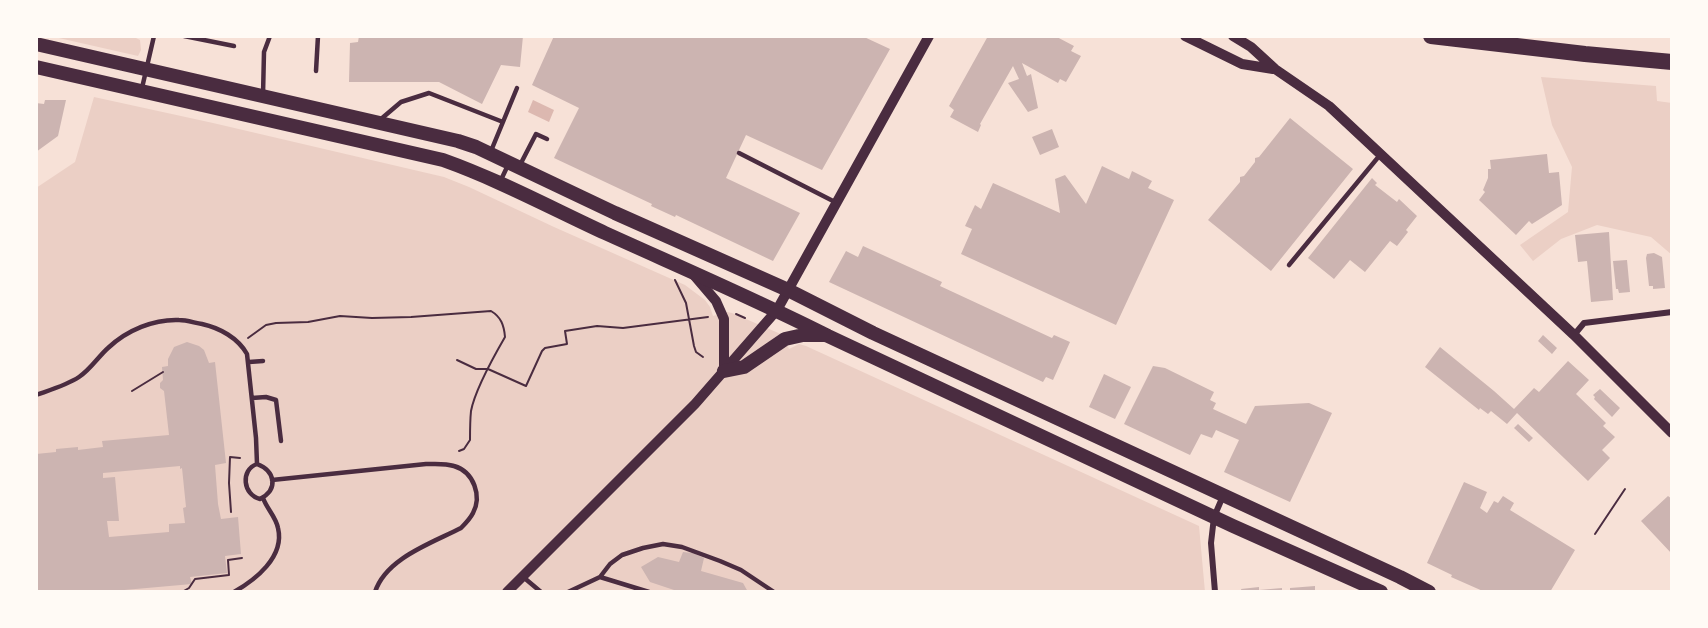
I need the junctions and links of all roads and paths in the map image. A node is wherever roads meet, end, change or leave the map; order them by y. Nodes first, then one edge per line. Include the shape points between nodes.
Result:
1 (154, 36) edge
2 (184, 36) edge
3 (270, 36) edge
4 (318, 36) edge
5 (929, 36) edge
6 (1185, 36) edge
7 (1233, 36) edge
8 (1431, 36) edge
9 (36, 44) edge
10 (234, 46) dead end
11 (1672, 62) edge
12 (36, 67) edge
13 (146, 68) junction
14 (1275, 69) junction
15 (316, 71) dead end
16 (517, 88) dead end
17 (141, 91) junction
18 (263, 95) junction
19 (378, 122) junction
20 (503, 122) junction
21 (547, 139) dead end
22 (739, 153) dead end
23 (490, 154) junction
24 (1380, 154) junction
25 (514, 165) junction
26 (499, 183) junction
27 (837, 203) junction
28 (1289, 265) dead end
29 (692, 272) junction
30 (675, 280) dead end
31 (788, 290) junction
32 (777, 310) junction
33 (1672, 312) edge
34 (713, 316) dead end
35 (690, 320) junction
36 (1574, 335) junction
37 (828, 336) junction
38 (248, 338) dead end
39 (703, 357) dead end
40 (457, 360) dead end
41 (263, 361) dead end
42 (249, 362) junction
43 (488, 369) junction
44 (724, 371) junction
45 (163, 372) dead end
46 (132, 391) dead end
47 (36, 395) edge
48 (252, 398) junction
49 (1672, 433) edge
50 (281, 441) dead end
51 (459, 451) dead end
52 (240, 458) dead end
53 (257, 464) junction
54 (272, 480) junction
55 (1625, 489) dead end
56 (1223, 496) junction
57 (263, 498) junction
58 (231, 512) dead end
59 (1214, 517) junction
60 (1595, 534) dead end
61 (242, 558) dead end
62 (522, 576) junction
63 (600, 577) junction
64 (182, 592) edge
65 (234, 592) edge
66 (375, 592) edge
67 (507, 592) edge
68 (540, 592) edge
69 (568, 592) edge
70 (649, 592) edge
71 (774, 592) edge
72 (1215, 592) edge
73 (1381, 592) edge
74 (1429, 592) edge

1 - 13 lane
2 - 10 lane
3 - 18 lane via 264,52
4 - 15 lane
5 - 27 street
6 - 14 street via 1242,64
7 - 14 street
8 - 11 highway
9 - 13 main road
12 - 17 main road
13 - 17 lane
13 - 18 main road
14 - 24 street via 1329,106
16 - 20 lane
17 - 26 main road via 443,160
18 - 19 main road
19 - 20 lane via 401,102 429,93
19 - 23 main road via 458,141
20 - 23 lane
21 - 25 lane via 536,134
22 - 27 lane
23 - 25 main road
24 - 28 lane
24 - 36 street
25 - 26 lane
25 - 31 main road
26 - 29 main road
27 - 31 street
29 - 32 main road
29 - 44 street via 716,301 724,319
30 - 35 path
31 - 32 street
31 - 56 main road
32 - 37 main road
32 - 44 street
33 - 36 street via 1584,323
34 - 35 path
35 - 39 path via 696,352
35 - 43 path via 565,331 567,344 542,351 526,386
36 - 49 street
37 - 44 main road via 785,339 744,367
37 - 59 main road
38 - 43 path via 276,323 340,316 411,317 491,310 503,323 506,337
40 - 43 path via 476,369
41 - 42 lane
42 - 47 lane via 241,345 217,329 182,320 164,321 128,333 109,346 77,379
42 - 48 lane
43 - 51 path via 471,410 470,440
44 - 62 street
45 - 46 path
48 - 50 lane via 276,400
48 - 53 lane
52 - 58 path via 230,457
53 - 54 lane via 267,469
53 - 57 lane via 250,467 245,480 252,496
54 - 57 lane
54 - 66 lane via 433,464 454,466 467,474 476,490 477,502 469,521 389,568
55 - 60 path
56 - 59 street
56 - 74 main road
57 - 65 lane via 278,527 276,549 262,571
59 - 72 street via 1210,543
59 - 73 main road
61 - 64 path via 228,560 229,575 195,579
62 - 67 street
62 - 68 lane
63 - 69 lane
63 - 70 lane
63 - 71 lane via 622,555 663,544 682,547 741,570

